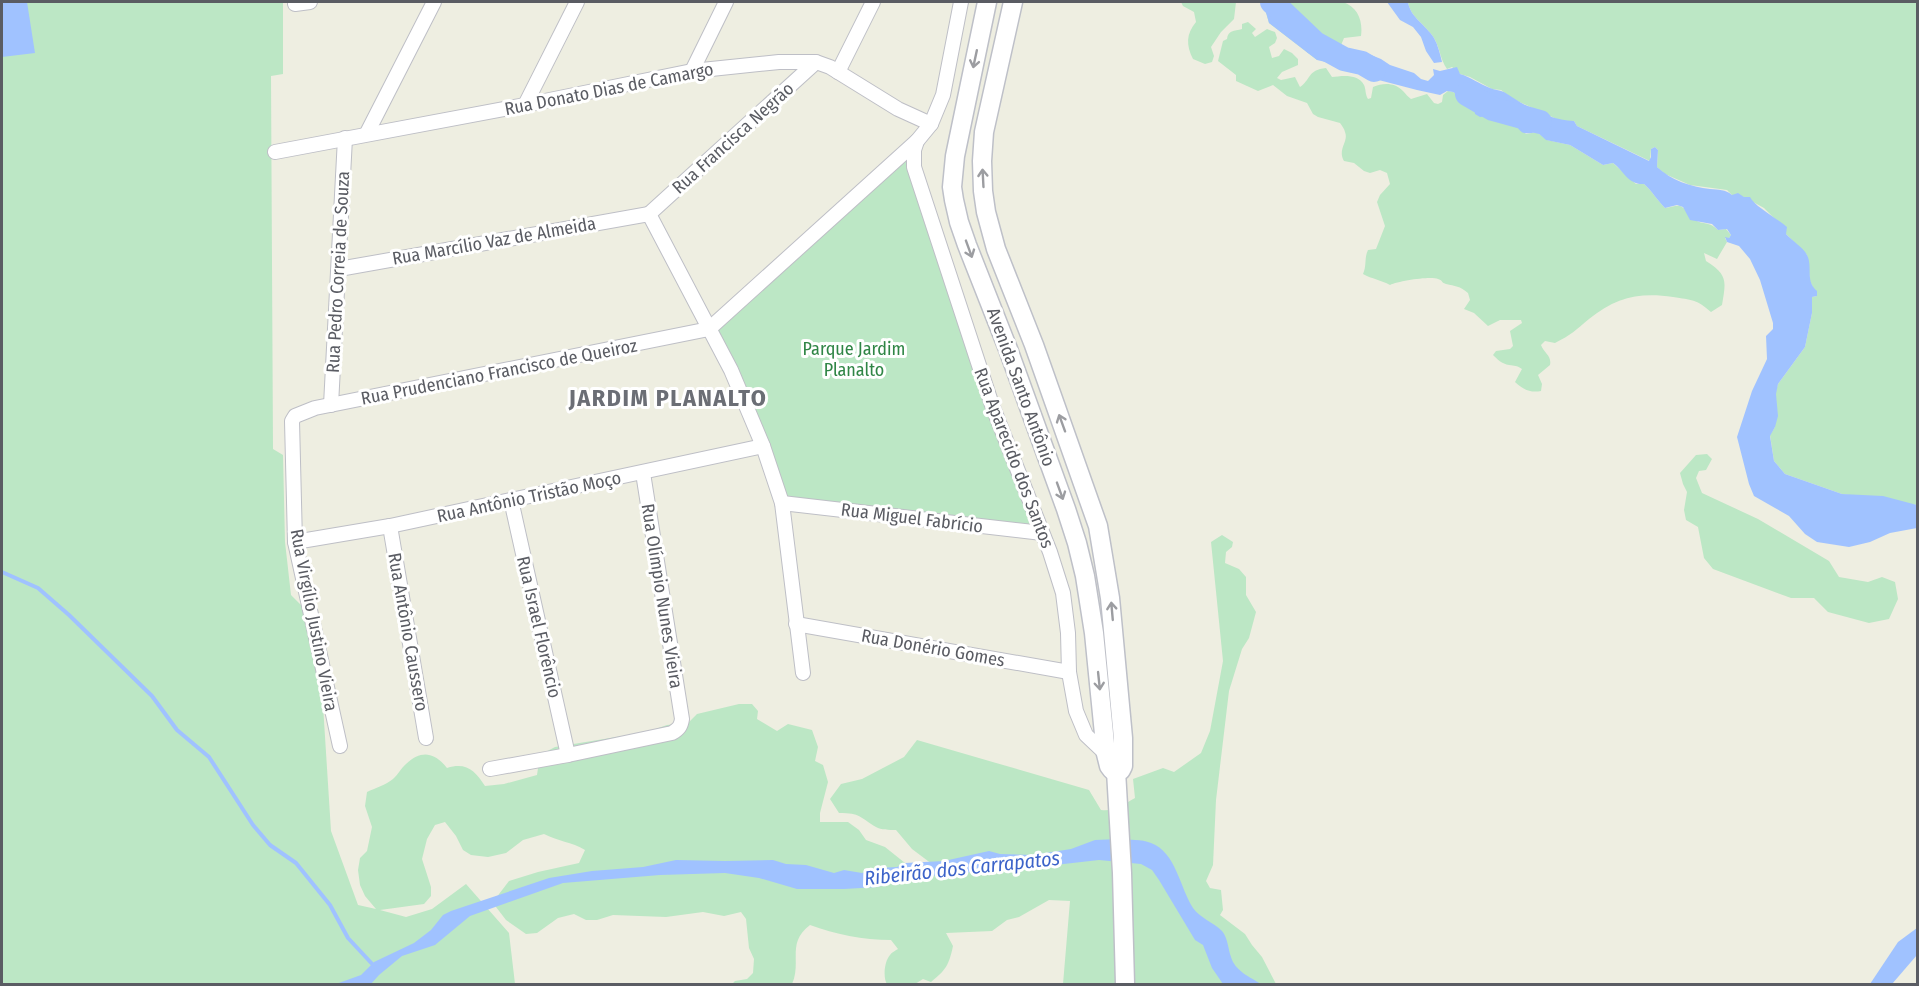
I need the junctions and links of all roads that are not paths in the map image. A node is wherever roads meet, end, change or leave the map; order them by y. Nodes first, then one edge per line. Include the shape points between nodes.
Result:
1 (310, 2) edge
2 (434, 2) edge
3 (577, 2) edge
4 (726, 2) edge
5 (873, 2) edge
6 (961, 2) edge
7 (987, 2) edge
8 (1013, 2) edge
9 (295, 4) dead end
10 (816, 62) junction
11 (692, 71) junction
12 (838, 72) junction
13 (525, 105) junction
14 (931, 124) junction
15 (367, 133) junction
16 (345, 138) junction
17 (917, 141) junction
18 (275, 152) dead end
19 (649, 214) junction
20 (339, 269) junction
21 (709, 329) junction
22 (332, 405) junction
23 (292, 421) joint
24 (763, 446) junction
25 (643, 473) junction
26 (511, 500) junction
27 (782, 503) junction
28 (390, 526) junction
29 (1042, 533) junction
30 (295, 542) junction
31 (796, 624) junction
32 (1069, 672) junction
33 (803, 673) dead end
34 (426, 738) dead end
35 (340, 746) dead end
36 (1115, 753) junction
37 (568, 755) junction
38 (490, 769) dead end
39 (1125, 984) edge

1 - 9 street
2 - 15 street
3 - 13 street
4 - 11 street
5 - 12 street
6 - 14 street via 948,75
7 -> 36 street, Avenida Santo Antônio via 955,156 954,200 1077,543
36 -> 8 street, Avenida Santo Antônio via 1110,598 1098,526 996,249 985,201 984,132
10 - 11 street, Rua Donato Dias de Camargo
10 - 12 street, Rua Donato Dias de Camargo
10 - 19 street, Rua Francisca Negrão
11 - 13 street, Rua Donato Dias de Camargo
12 - 14 street, Rua Donato Dias de Camargo via 898,109
13 - 15 street, Rua Donato Dias de Camargo
14 - 17 street
15 - 16 street, Rua Donato Dias de Camargo
16 - 18 street, Rua Donato Dias de Camargo
16 - 20 street, Rua Pedro Correia de Souza
17 - 21 street
17 - 29 street, Rua Aparecido dos Santos via 915,175 992,405
19 - 20 street, Rua Marcílio Vaz de Almeida
19 - 21 street
20 - 22 street, Rua Pedro Correia de Souza
21 - 22 street, Rua Prudenciano Francisco de Queiroz
21 - 24 street
22 - 23 street, Rua Prudenciano Francisco de Queiroz via 307,410
23 - 30 street, Rua Virgílio Justino Vieira
24 - 25 street, Rua Antônio Tristão Moço
24 - 27 street
25 - 26 street, Rua Antônio Tristão Moço
25 - 37 street, Rua Olímpio Nunes Vieira via 681,725 672,733
26 - 28 street, Rua Antônio Tristão Moço
26 - 37 street, Rua Israel Florêncio
27 - 29 street, Rua Miguel Fabrício
27 - 31 street
28 - 30 street, Rua Antônio Tristão Moço
28 - 34 street, Rua Antônio Caussero
29 - 32 street, Rua Aparecido dos Santos via 1063,593
30 - 35 street, Rua Virgílio Justino Vieira
31 - 32 street, Rua Donério Gomes
31 - 33 street
32 - 36 street, Rua Aparecido dos Santos via 1076,711 1086,735
36 - 39 street, Avenida Santo Antônio via 1109,766 1116,771
37 - 38 street

